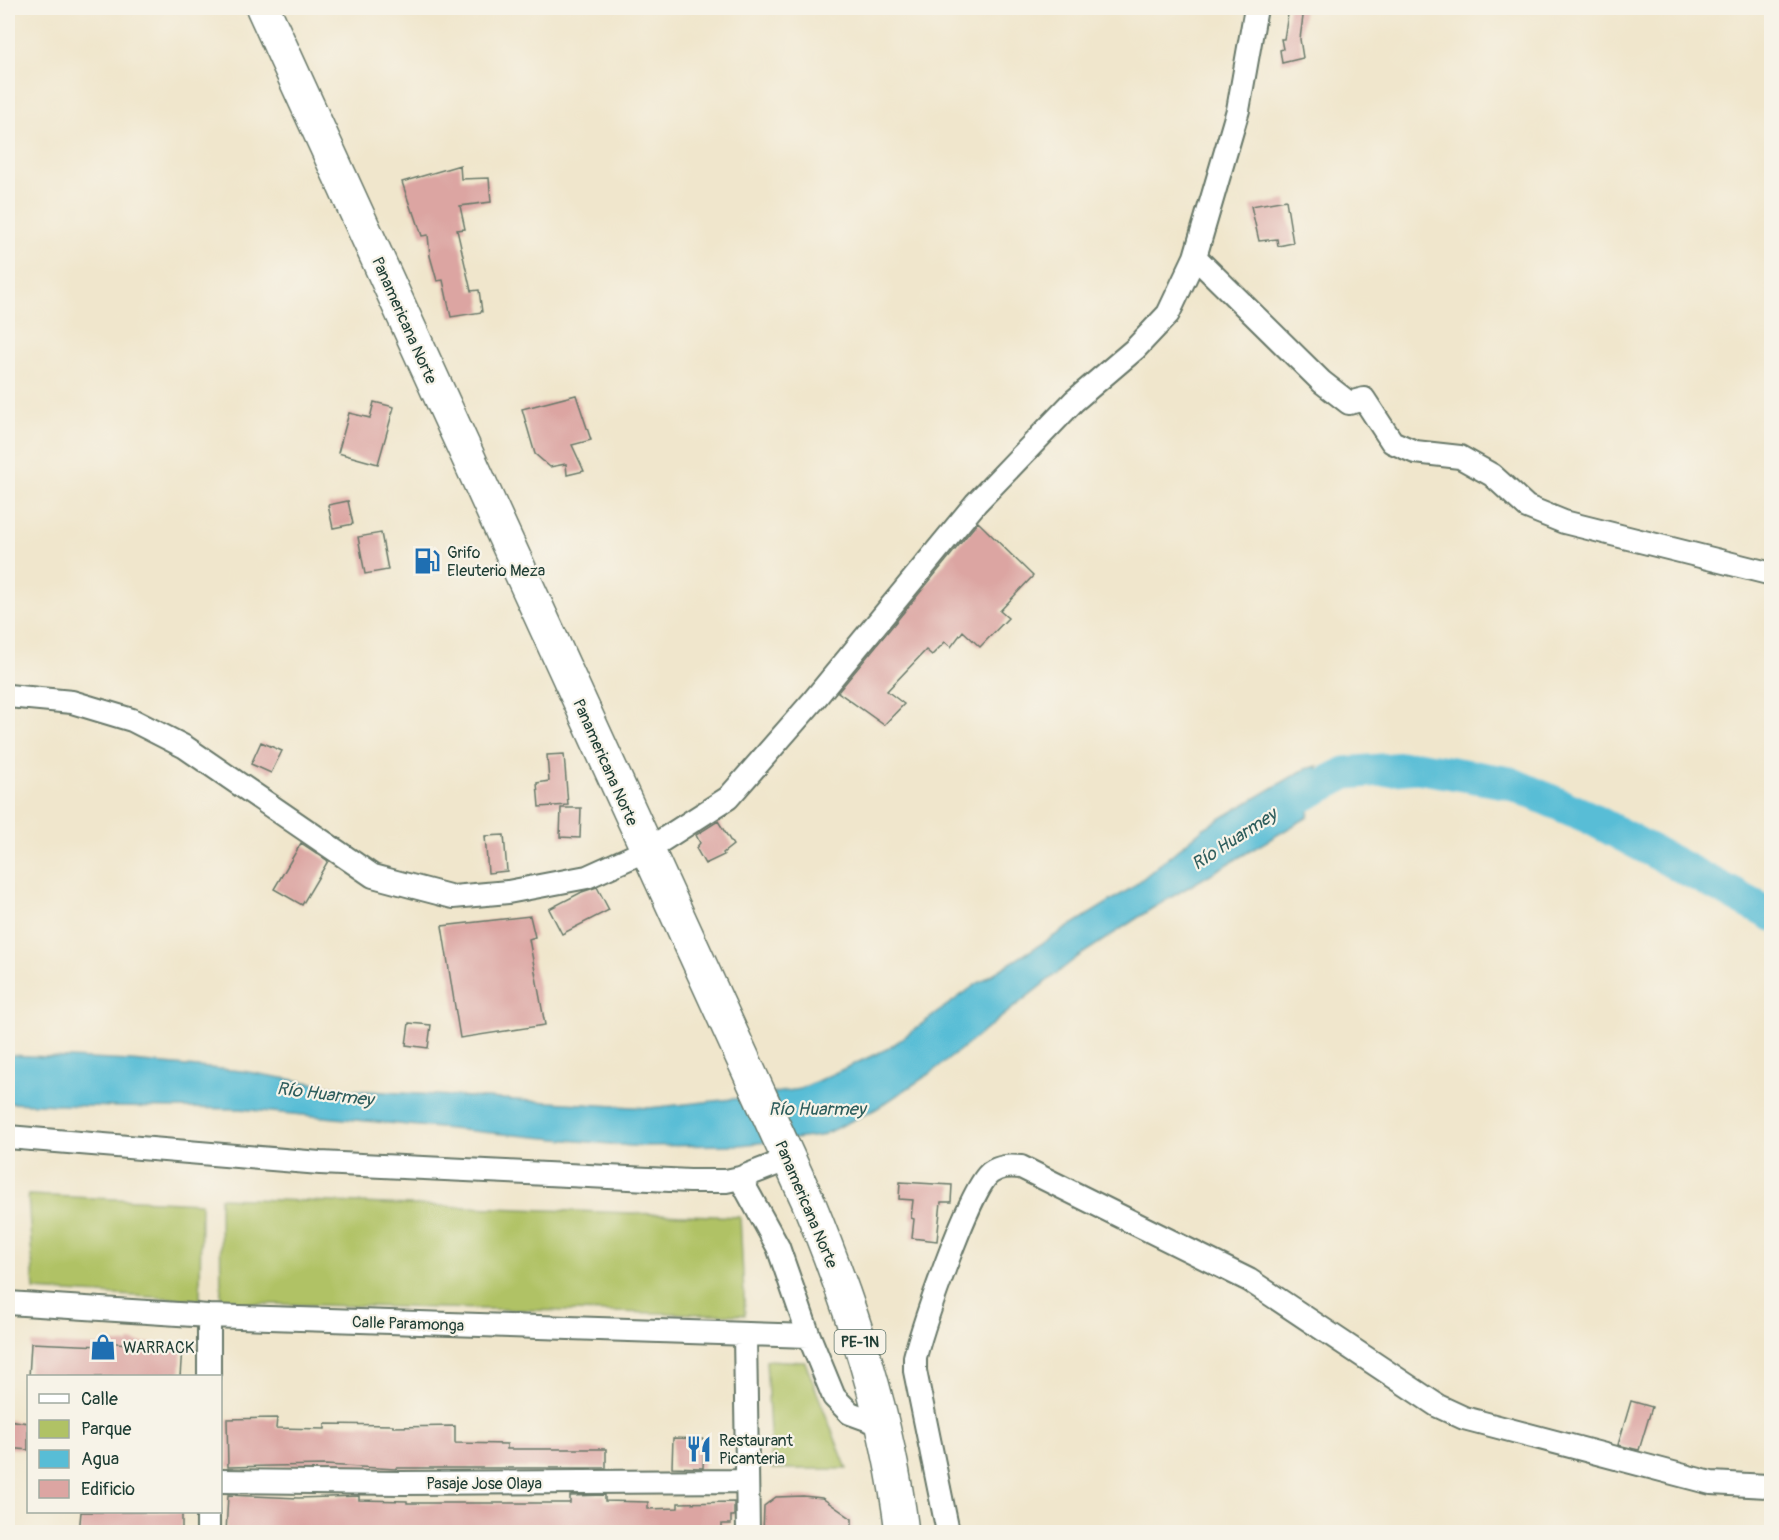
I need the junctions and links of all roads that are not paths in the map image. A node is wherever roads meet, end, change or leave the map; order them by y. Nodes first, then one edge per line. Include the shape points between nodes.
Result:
1 (263, 8) edge
2 (1256, 8) edge
3 (1195, 257) junction
4 (1772, 574) edge
5 (8, 696) edge
6 (647, 850) junction
7 (8, 1137) edge
8 (789, 1159) junction
9 (740, 1178) junction
10 (8, 1303) edge
11 (209, 1316) junction
12 (745, 1335) junction
13 (809, 1336) junction
14 (209, 1375) edge
15 (883, 1425) junction
16 (222, 1481) edge
17 (747, 1481) junction
18 (1767, 1486) dead end
19 (208, 1513) edge
20 (208, 1533) edge
21 (748, 1533) edge
22 (902, 1533) edge
23 (948, 1533) edge

1 - 6 highway, Panamericana Norte / PE-1N
2 - 3 street via 1238,110
3 - 4 street via 1322,382 1349,403 1364,399 1392,442 1415,452 1460,457 1492,475 1527,507 1564,522
3 - 6 street via 1168,314 1074,401 976,503 728,798
5 - 6 street via 72,702 132,720 185,747 373,876 453,897 508,892 587,877
6 - 8 highway, Panamericana Norte / PE-1N
7 - 9 street via 320,1163 690,1181
8 - 9 street
8 - 15 highway, Panamericana Norte / PE-1N via 841,1286
9 - 13 street via 778,1246
10 - 11 street, Calle Paramonga
11 - 12 street, Calle Paramonga
11 - 14 street
12 - 13 street, Calle Paramonga
12 - 17 street
13 - 15 street via 841,1406
15 - 22 highway, Panamericana Norte / PE-1N
16 - 17 street, Pasaje Jose Olaya
17 - 21 street
18 - 23 street via 1711,1483 1464,1418 1438,1406 1249,1281 1021,1167 1006,1166 980,1184 950,1254 915,1357
19 - 20 street

